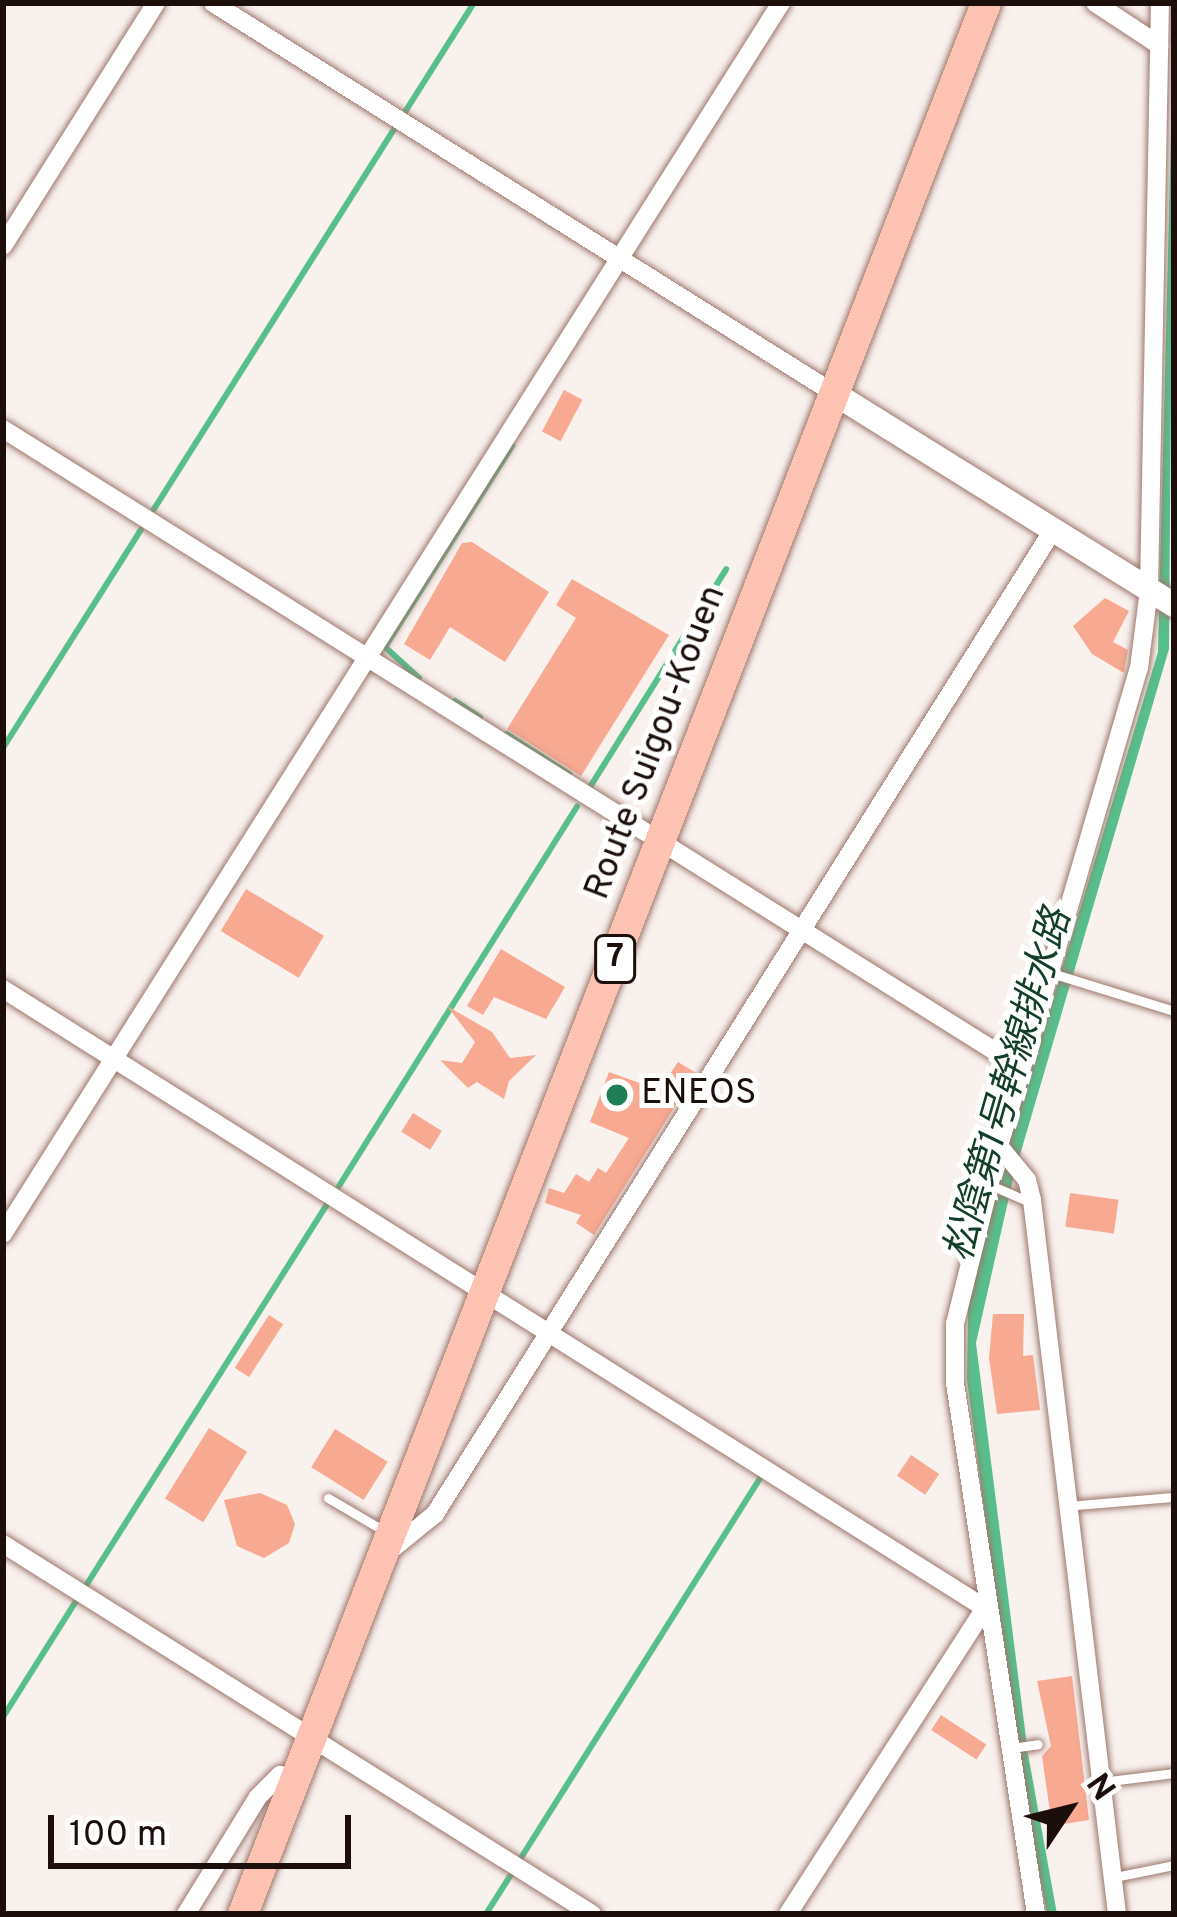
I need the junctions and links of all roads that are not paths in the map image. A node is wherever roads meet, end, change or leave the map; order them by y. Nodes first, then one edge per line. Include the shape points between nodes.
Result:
1 (156, 3) edge
2 (213, 3) edge
3 (781, 3) edge
4 (986, 3) edge
5 (1095, 3) edge
6 (1160, 3) edge
7 (1165, 33) edge
8 (1165, 151) edge
9 (3, 247) edge
10 (617, 260) junction
11 (835, 394) junction
12 (3, 429) edge
13 (1053, 530) junction
14 (1160, 596) edge
15 (368, 659) junction
16 (660, 842) junction
17 (801, 931) junction
18 (1052, 974) junction
19 (3, 989) edge
20 (1174, 1010) edge
21 (114, 1059) junction
22 (1019, 1067) junction
23 (1001, 1148) junction
24 (992, 1186) junction
25 (1032, 1203) junction
26 (3, 1234) edge
27 (485, 1292) junction
28 (550, 1332) junction
29 (1174, 1497) edge
30 (328, 1498) dead end
31 (1064, 1506) junction
32 (3, 1544) edge
33 (390, 1545) junction
34 (985, 1608) junction
35 (311, 1738) junction
36 (1034, 1745) dead end
37 (1008, 1749) junction
38 (1174, 1773) edge
39 (295, 1779) junction
40 (1096, 1783) junction
41 (1174, 1864) edge
42 (1108, 1878) junction
43 (186, 1914) edge
44 (244, 1914) edge
45 (592, 1914) edge
46 (788, 1914) edge
47 (1036, 1914) edge
48 (1117, 1914) edge

1 - 9 street
2 - 10 street
3 - 10 street
4 - 11 main road, Route Suigou-Kouen / 7
5 - 7 street
6 - 7 street
7 - 8 street
8 - 14 street
10 - 11 street
10 - 15 street
11 - 13 street
11 - 16 main road, Route Suigou-Kouen / 7
12 - 15 street
13 - 14 street
13 - 17 street
14 - 18 street
15 - 16 street
15 - 21 street
16 - 17 street
16 - 27 main road, Route Suigou-Kouen / 7
17 - 22 street
17 - 28 street
18 - 20 lane
18 - 22 street
19 - 21 street
21 - 26 street
21 - 27 street
22 - 23 street
23 - 24 street
23 - 25 street
24 - 25 lane
24 - 34 street via 954,1355
25 - 31 street
27 - 28 street
27 - 33 main road, Route Suigou-Kouen / 7
28 - 33 street via 434,1514
28 - 34 street
29 - 31 lane
30 - 33 lane
31 - 40 street
32 - 35 street
33 - 35 main road, Route Suigou-Kouen / 7
34 - 37 street
34 - 46 street
35 - 39 main road, Route Suigou-Kouen / 7
35 - 45 street
36 - 37 lane
37 - 47 street
38 - 40 lane
39 - 43 street via 280,1775 258,1797
39 - 44 main road, Route Suigou-Kouen / 7
40 - 42 street
41 - 42 lane
42 - 48 street

